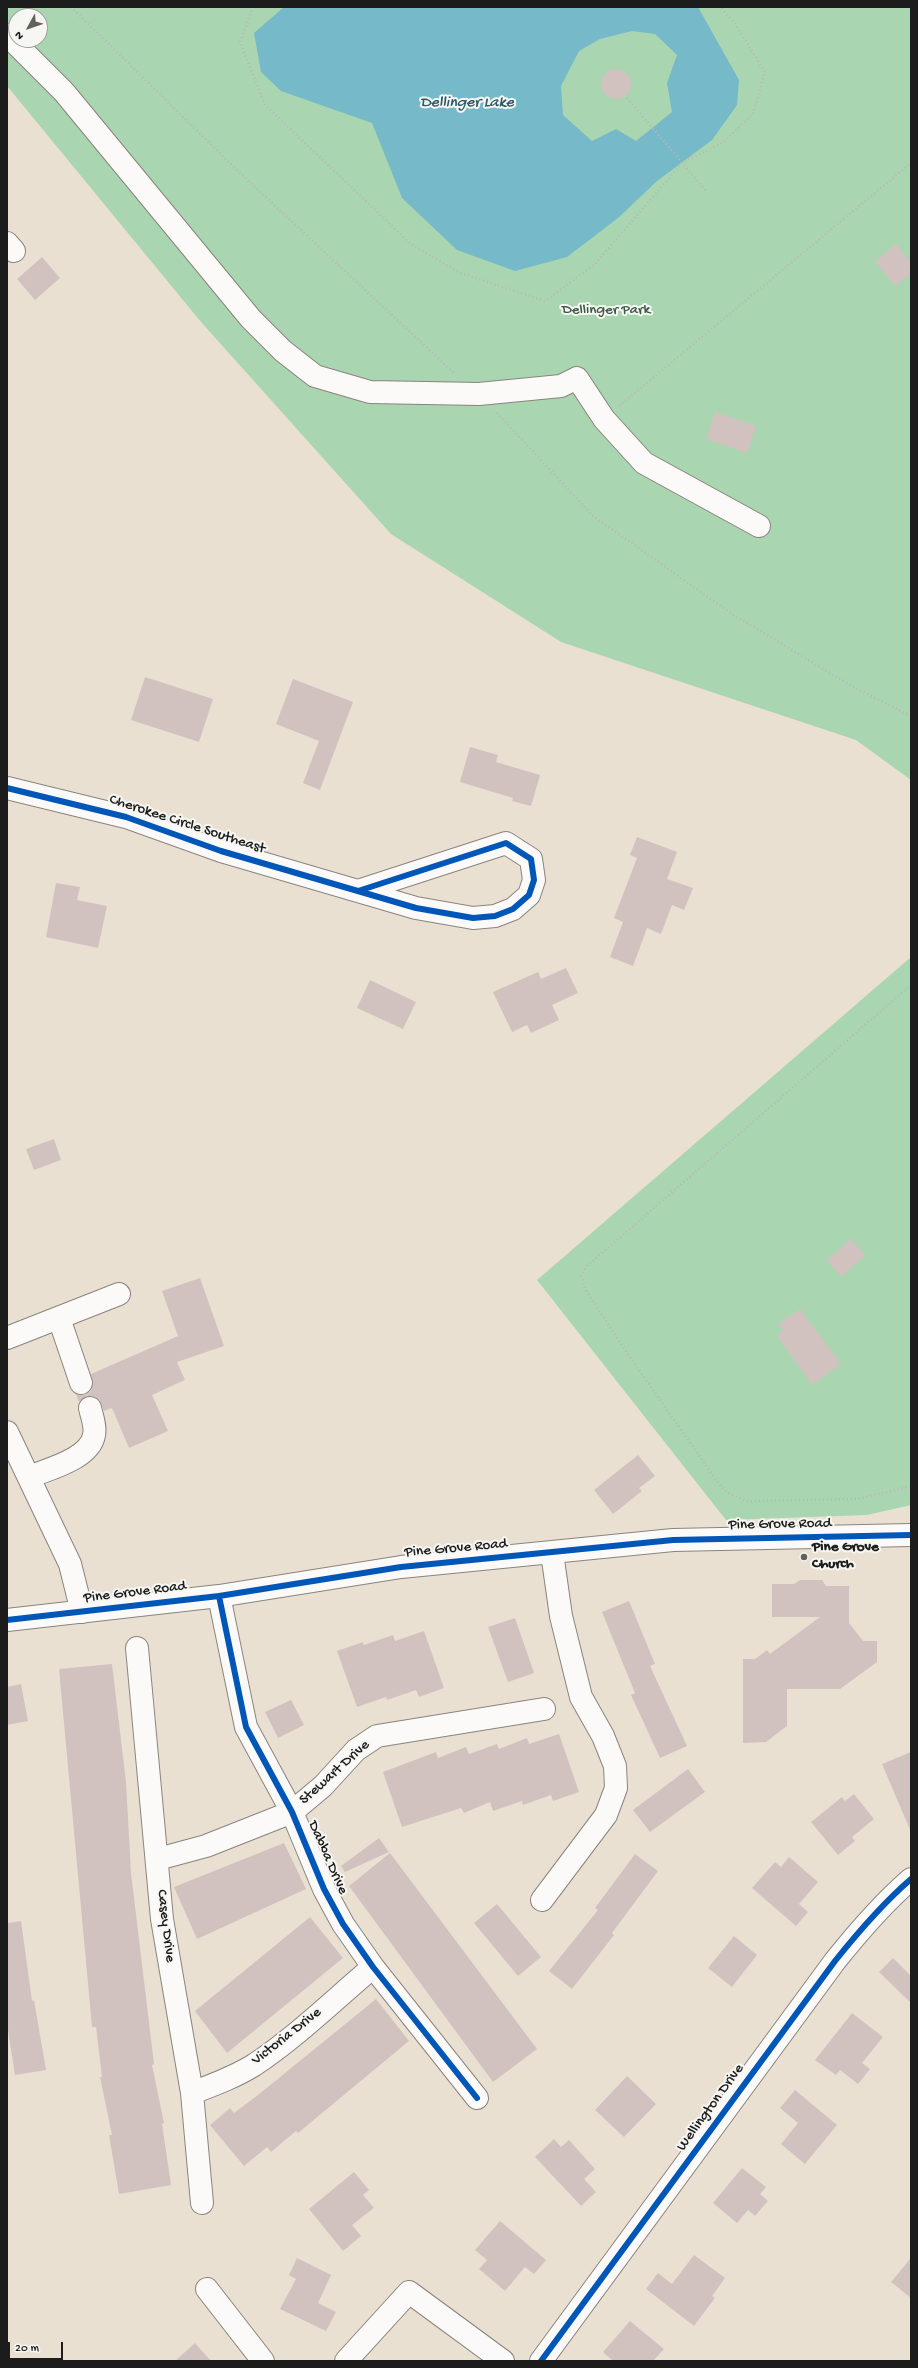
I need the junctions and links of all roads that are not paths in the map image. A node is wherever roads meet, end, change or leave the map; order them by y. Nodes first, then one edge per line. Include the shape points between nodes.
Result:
1 (7, 35) edge
2 (759, 526) dead end
3 (7, 788) edge
4 (358, 891) junction
5 (119, 1294) dead end
6 (59, 1318) junction
7 (7, 1338) edge
8 (81, 1383) dead end
9 (90, 1408) dead end
10 (7, 1432) edge
11 (29, 1476) junction
12 (911, 1535) edge
13 (552, 1553) junction
14 (219, 1596) junction
15 (82, 1612) junction
16 (7, 1620) edge
17 (137, 1648) dead end
18 (544, 1709) dead end
19 (292, 1812) junction
20 (158, 1859) junction
21 (911, 1879) edge
22 (542, 1900) dead end
23 (373, 1967) junction
24 (192, 2093) junction
25 (476, 2098) dead end
26 (202, 2203) dead end
27 (207, 2289) dead end
28 (263, 2361) edge
29 (346, 2361) edge
30 (503, 2361) edge
31 (540, 2361) edge

1 - 2 street via 64,92 251,319 283,351 315,376 370,392 479,394 561,386 576,378 604,419 644,463
3 - 4 street, Cherokee Circle Southeast via 126,817 221,851
4 - 4 street, Cherokee Circle Southeast via 416,908 472,918 495,916 513,909 529,896 534,880 531,859 506,843
5 - 6 street
6 - 7 street
6 - 8 street
9 - 11 street via 95,1424 94,1436 89,1446 74,1459
10 - 11 street
11 - 15 street via 70,1564
12 - 13 street, Pine Grove Road via 673,1540
13 - 14 street, Pine Grove Road via 401,1567
13 - 22 street via 561,1616 582,1697 603,1736 615,1766 616,1788 606,1815
14 - 15 street, Pine Grove Road
14 - 19 street, Dabba Drive via 246,1727
15 - 16 street, Pine Grove Road
17 - 20 street, Casey Drive
18 - 19 street, Stewart Drive via 377,1736 356,1750 323,1786
19 - 20 street, Stewart Drive via 206,1846
19 - 23 street, Dabba Drive via 324,1889 343,1924
20 - 24 street, Casey Drive via 162,1919
21 - 31 street, Wellington Drive via 866,1922 835,1961
23 - 24 street, Victoria Drive via 296,2033 253,2065 220,2083
23 - 25 street, Dabba Drive
24 - 26 street, Casey Drive
27 - 28 street
29 - 30 street via 409,2292

